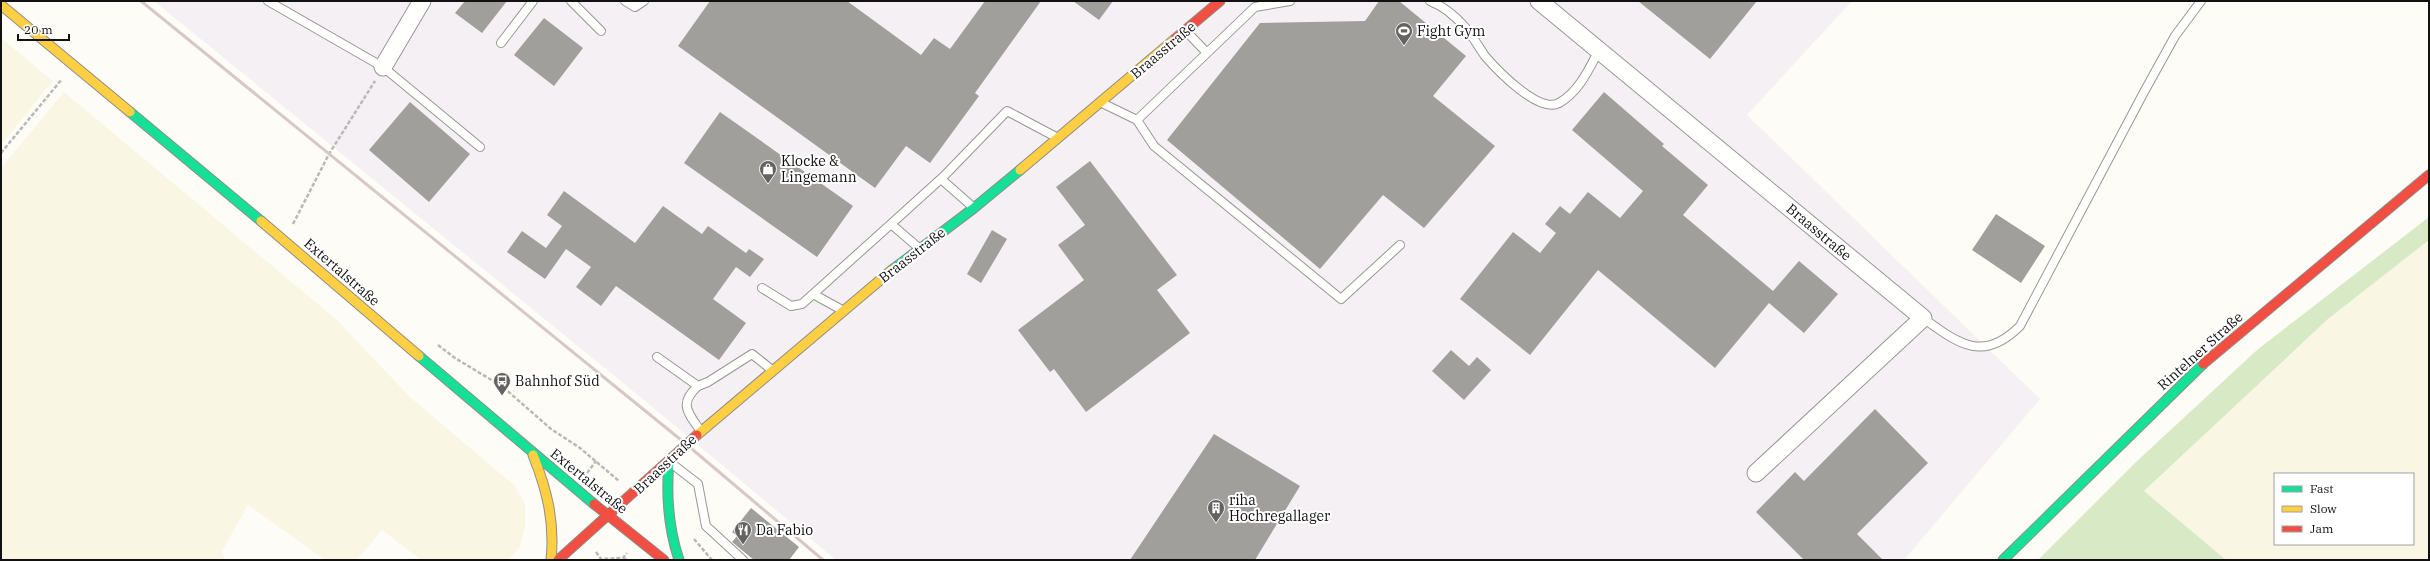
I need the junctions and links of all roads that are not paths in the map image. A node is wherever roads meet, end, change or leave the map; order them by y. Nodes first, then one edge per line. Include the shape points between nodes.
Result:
1 (268, 1) edge
2 (422, 1) edge
3 (533, 1) edge
4 (571, 1) edge
5 (625, 1) edge
6 (644, 1) edge
7 (1220, 1) edge
8 (1290, 1) edge
9 (1430, 1) edge
10 (1539, 1) edge
11 (2201, 1) edge
12 (1, 5) edge
13 (601, 31) dead end
14 (1186, 31) junction
15 (502, 43) dead end
16 (1599, 50) junction
17 (1207, 53) junction
18 (383, 67) junction
19 (1101, 102) junction
20 (1138, 120) junction
21 (1059, 139) junction
22 (480, 147) dead end
23 (2429, 175) edge
24 (941, 179) junction
25 (974, 208) junction
26 (891, 224) junction
27 (1400, 245) dead end
28 (919, 248) junction
29 (762, 288) dead end
30 (813, 294) junction
31 (843, 310) junction
32 (1924, 318) junction
33 (657, 357) dead end
34 (772, 370) junction
35 (698, 386) junction
36 (701, 431) junction
37 (533, 454) junction
38 (669, 461) junction
39 (1756, 473) dead end
40 (609, 515) junction
41 (551, 560) edge
42 (558, 560) edge
43 (664, 560) edge
44 (679, 560) edge
45 (743, 560) edge
46 (2003, 560) edge

1 - 18 lane
2 - 18 street
3 - 15 lane
4 - 13 lane
5 - 6 lane via 635,6
7 - 14 main road, Braasstraße
8 - 17 lane via 1255,7
9 - 16 lane via 1442,5 1465,26 1486,56 1509,81 1545,105 1557,104 1567,97 1584,78
10 - 16 street, Braasstraße
11 - 32 lane via 2175,36 2020,326 2007,339 1996,345 1976,348 1950,338
12 - 37 main road, Extertalstraße via 281,238
14 - 17 lane
14 - 19 main road, Braasstraße
16 - 32 street, Braasstraße
17 - 20 lane
18 - 22 lane
19 - 20 lane
19 - 21 main road, Braasstraße
20 - 27 lane via 1154,146 1341,299
21 - 24 lane via 1006,111
21 - 25 main road, Braasstraße
23 - 46 main road, Rintelner Straße via 2206,361
24 - 25 lane
24 - 26 lane
25 - 28 main road, Braasstraße
26 - 28 lane
26 - 30 lane
28 - 31 main road, Braasstraße
29 - 30 lane via 791,306 802,304
30 - 31 lane
31 - 34 main road, Braasstraße
32 - 39 street
33 - 35 lane
34 - 35 lane via 752,354
34 - 36 main road, Braasstraße
35 - 36 lane via 688,395 686,403 690,417
36 - 38 main road, Braasstraße
37 - 40 main road, Extertalstraße
37 - 41 main road via 552,509 554,527
38 - 40 main road, Braasstraße
38 - 44 main road via 667,517
38 - 45 lane via 698,484 706,526
40 - 42 main road, Braasstraße
40 - 43 main road, Extertalstraße

